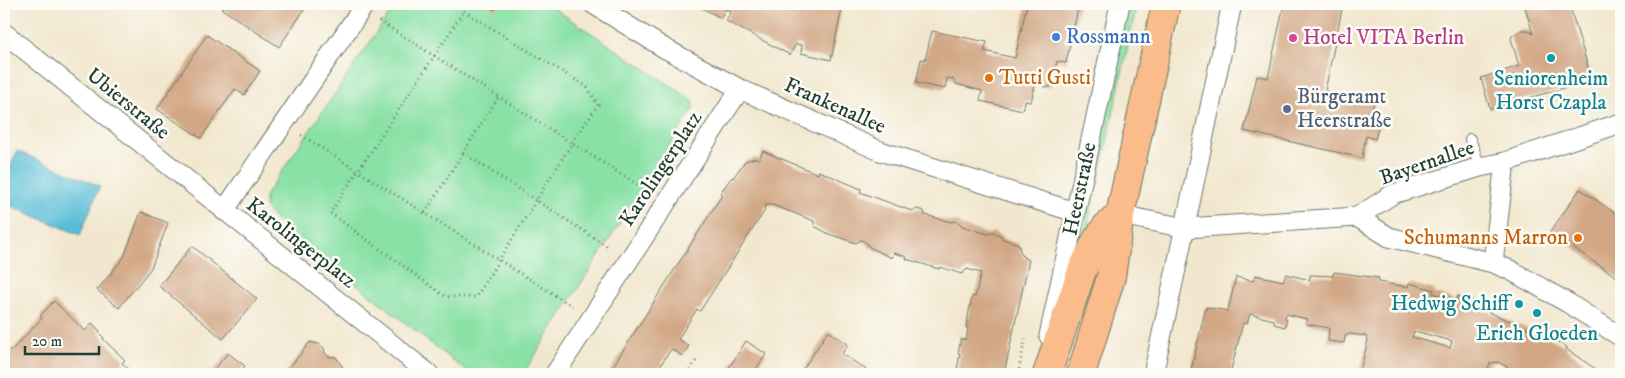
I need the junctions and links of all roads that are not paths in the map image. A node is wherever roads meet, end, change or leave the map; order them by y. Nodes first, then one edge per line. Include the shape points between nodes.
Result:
1 (365, 4) edge
2 (593, 4) edge
3 (1120, 4) edge
4 (1166, 4) edge
5 (1232, 4) edge
6 (4, 33) edge
7 (740, 89) junction
8 (1621, 123) edge
9 (1470, 139) dead end
10 (1505, 162) junction
11 (1480, 167) junction
12 (224, 211) junction
13 (1075, 212) junction
14 (1120, 215) junction
15 (1357, 217) junction
16 (1186, 228) junction
17 (1493, 263) junction
18 (1621, 337) edge
19 (429, 374) edge
20 (555, 374) edge
21 (1043, 374) edge
22 (1047, 374) edge
23 (1081, 374) edge
24 (1153, 374) edge

1 - 12 street, Karolingerplatz
2 - 7 street, Frankenallee via 664,48
3 - 13 street, Heerstraße
4 - 14 main road
5 - 16 street
6 - 12 street, Ubierstraße
7 - 13 street, Frankenallee via 880,151
7 - 20 street, Karolingerplatz
8 - 10 street, Bayernallee
9 - 11 lane
10 - 11 street, Bayernallee
10 - 17 street
11 - 15 street, Bayernallee via 1393,194
12 - 19 street, Karolingerplatz
13 - 21 street, Heerstraße
14 - 16 street
14 - 22 main road, Heerstraße via 1096,241 1082,271
14 - 23 main road via 1111,277
15 - 16 street, Bayernallee
15 - 17 street via 1389,237
16 - 24 street
17 - 18 street via 1529,280

